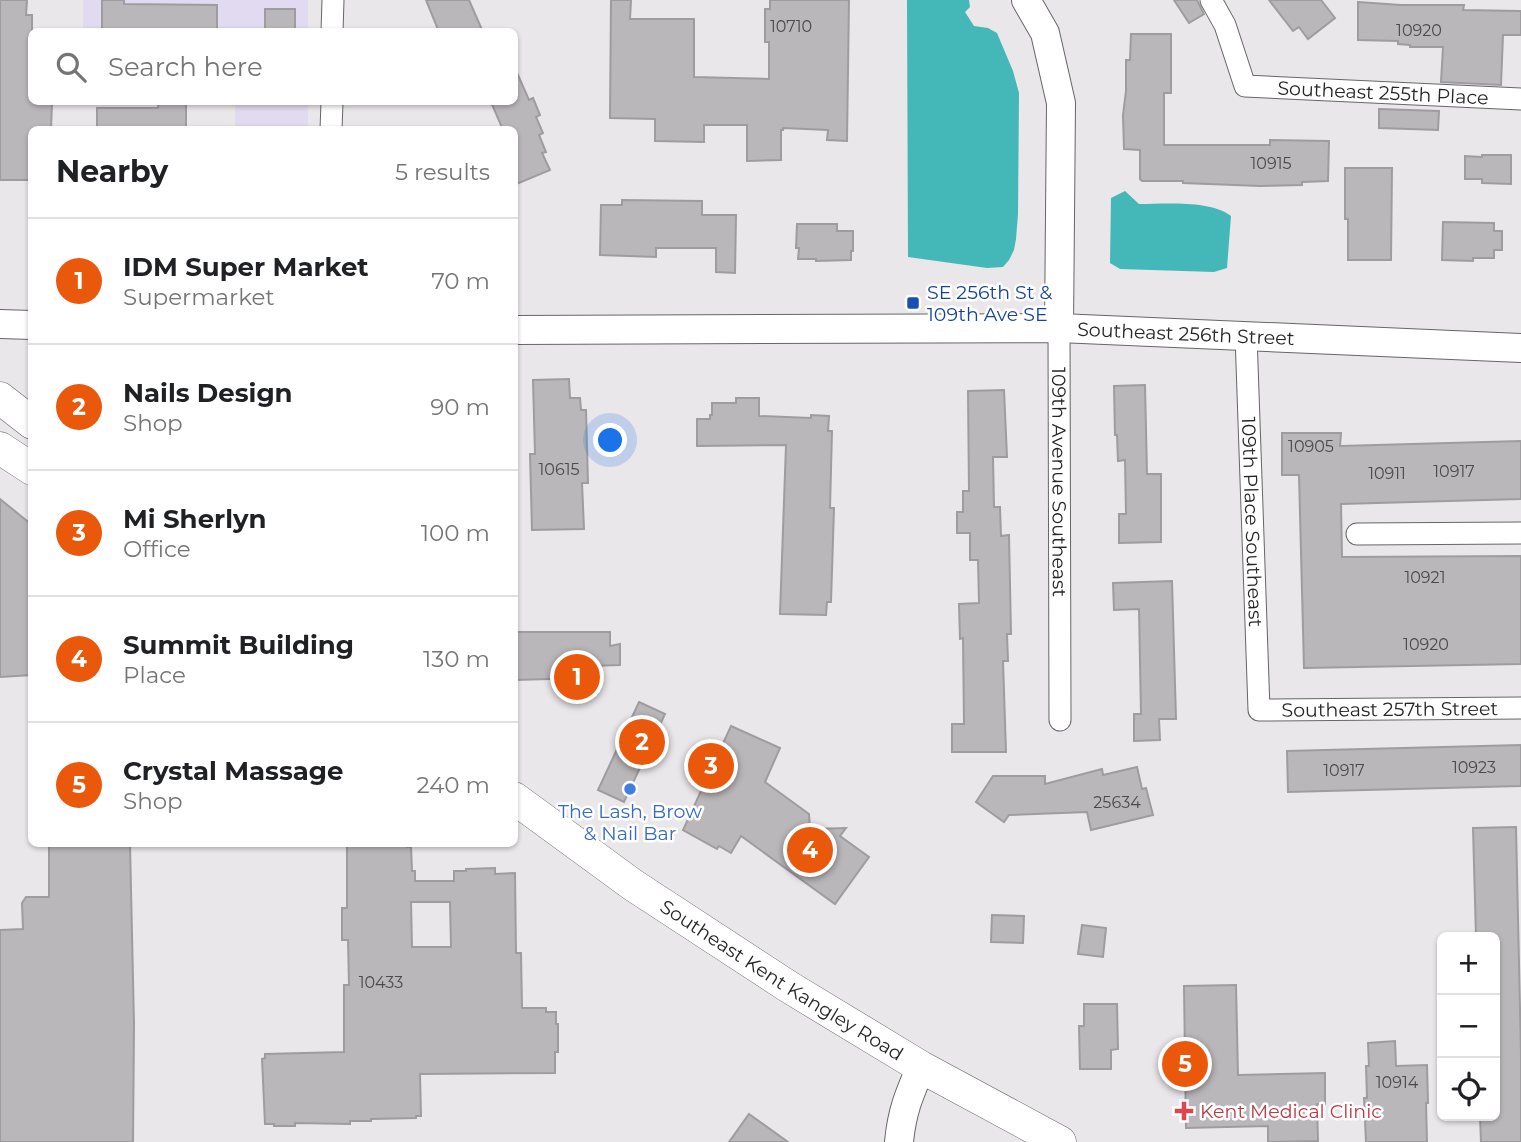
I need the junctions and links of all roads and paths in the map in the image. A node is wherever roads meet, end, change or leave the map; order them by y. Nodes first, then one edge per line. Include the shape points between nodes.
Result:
1 (333, 0) edge
2 (1026, 0) edge
3 (1211, 0) edge
4 (332, 28) edge
5 (1521, 100) edge
6 (332, 105) edge
7 (331, 126) edge
8 (0, 324) edge
9 (28, 325) edge
10 (1059, 328) junction
11 (518, 330) edge
12 (1245, 335) junction
13 (0, 342) edge
14 (28, 343) edge
15 (1521, 348) edge
16 (0, 398) edge
17 (28, 420) edge
18 (0, 437) edge
19 (0, 449) edge
20 (28, 450) edge
21 (28, 466) edge
22 (1521, 533) edge
23 (1357, 534) dead end
24 (1521, 708) edge
25 (1259, 710) joint
26 (1060, 720) dead end
27 (518, 801) edge
28 (921, 1067) junction
29 (899, 1142) edge
30 (1060, 1142) edge

1 - 4 street
2 - 10 main road, 109th Avenue Southeast via 1045,33 1061,103
3 - 5 street, Southeast 255th Place via 1225,24 1245,86
6 - 7 street
8 - 9 main road
10 - 11 main road, Southeast 256th Street
10 - 12 main road, Southeast 256th Street
10 - 26 street, 109th Avenue Southeast
12 - 15 main road, Southeast 256th Street
12 - 25 street, 109th Place Southeast
13 - 14 main road
16 - 17 main road
18 - 20 main road
19 - 21 main road
22 - 23 street
24 - 25 street, Southeast 257th Street
27 - 28 main road, Southeast Kent Kangley Road via 633,885
28 - 29 main road via 905,1105
28 - 30 main road, Southeast Kent Kangley Road

